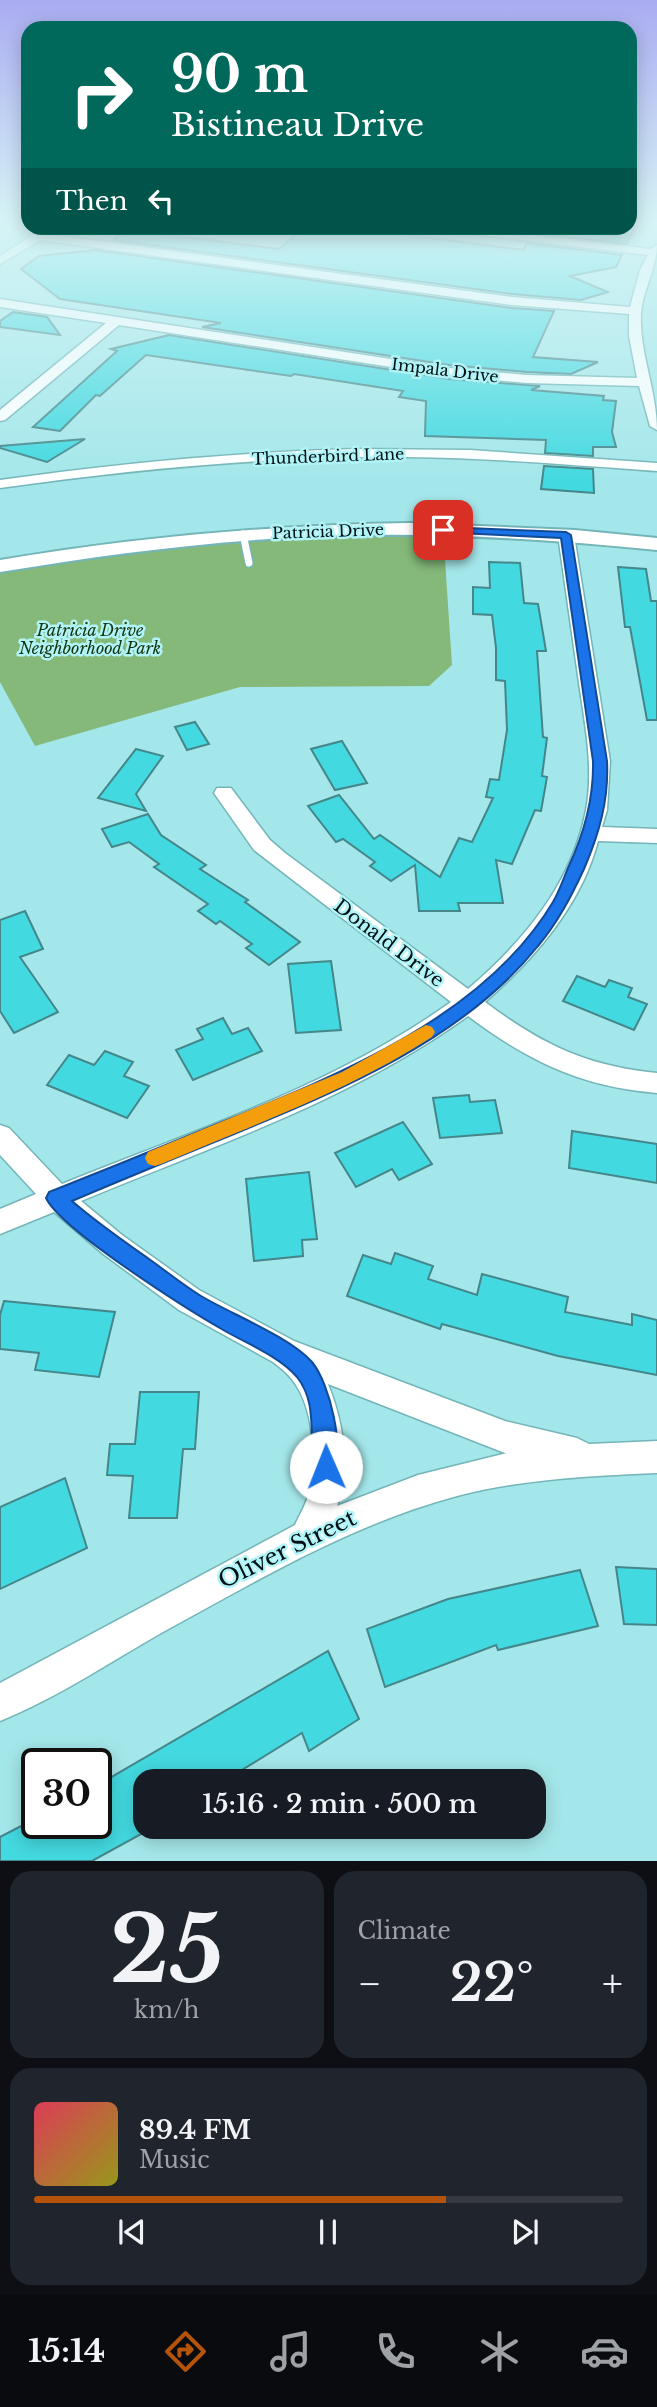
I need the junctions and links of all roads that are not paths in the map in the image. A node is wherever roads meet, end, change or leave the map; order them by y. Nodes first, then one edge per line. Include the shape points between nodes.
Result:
1 (25, 307) edge
2 (583, 307) edge
3 (635, 307) edge
4 (634, 311) junction
5 (116, 321) junction
6 (643, 382) junction
7 (0, 418) edge
8 (657, 426) edge
9 (657, 467) edge
10 (0, 484) edge
11 (243, 534) junction
12 (566, 535) junction
13 (657, 544) edge
14 (249, 563) dead end
15 (0, 566) edge
16 (224, 793) dead end
17 (592, 834) junction
18 (657, 836) edge
19 (469, 1003) junction
20 (657, 1083) edge
21 (0, 1136) edge
22 (56, 1198) junction
23 (0, 1222) edge
24 (278, 1350) junction
25 (657, 1457) edge
26 (597, 1458) junction
27 (307, 1536) junction
28 (0, 1703) edge

1 - 5 street, Impala Drive
2 - 4 street
3 - 4 street
4 - 6 street via 636,357
5 - 6 street, Impala Drive via 449,372
5 - 7 street
6 - 8 street
9 - 10 street, Thunderbird Lane via 492,456 355,454 161,464
11 - 12 street, Patricia Drive via 401,530
11 - 14 lane
11 - 15 street, Patricia Drive
12 - 13 street, Patricia Drive
12 - 17 street via 600,761
16 - 19 street, Donald Drive via 277,858
17 - 18 street
17 - 19 street via 571,884 546,924 515,962
19 - 20 street, Donald Drive via 514,1037 556,1060 613,1078
19 - 22 street via 386,1058 348,1077
21 - 22 street
22 - 23 street
22 - 24 street via 82,1223 191,1301
24 - 26 street, Oliver Street via 505,1437
24 - 27 street via 304,1370 320,1402 324,1427 326,1488
25 - 26 street, Oliver Street
26 - 27 street, Oliver Street via 454,1481
27 - 28 street, Oliver Street

